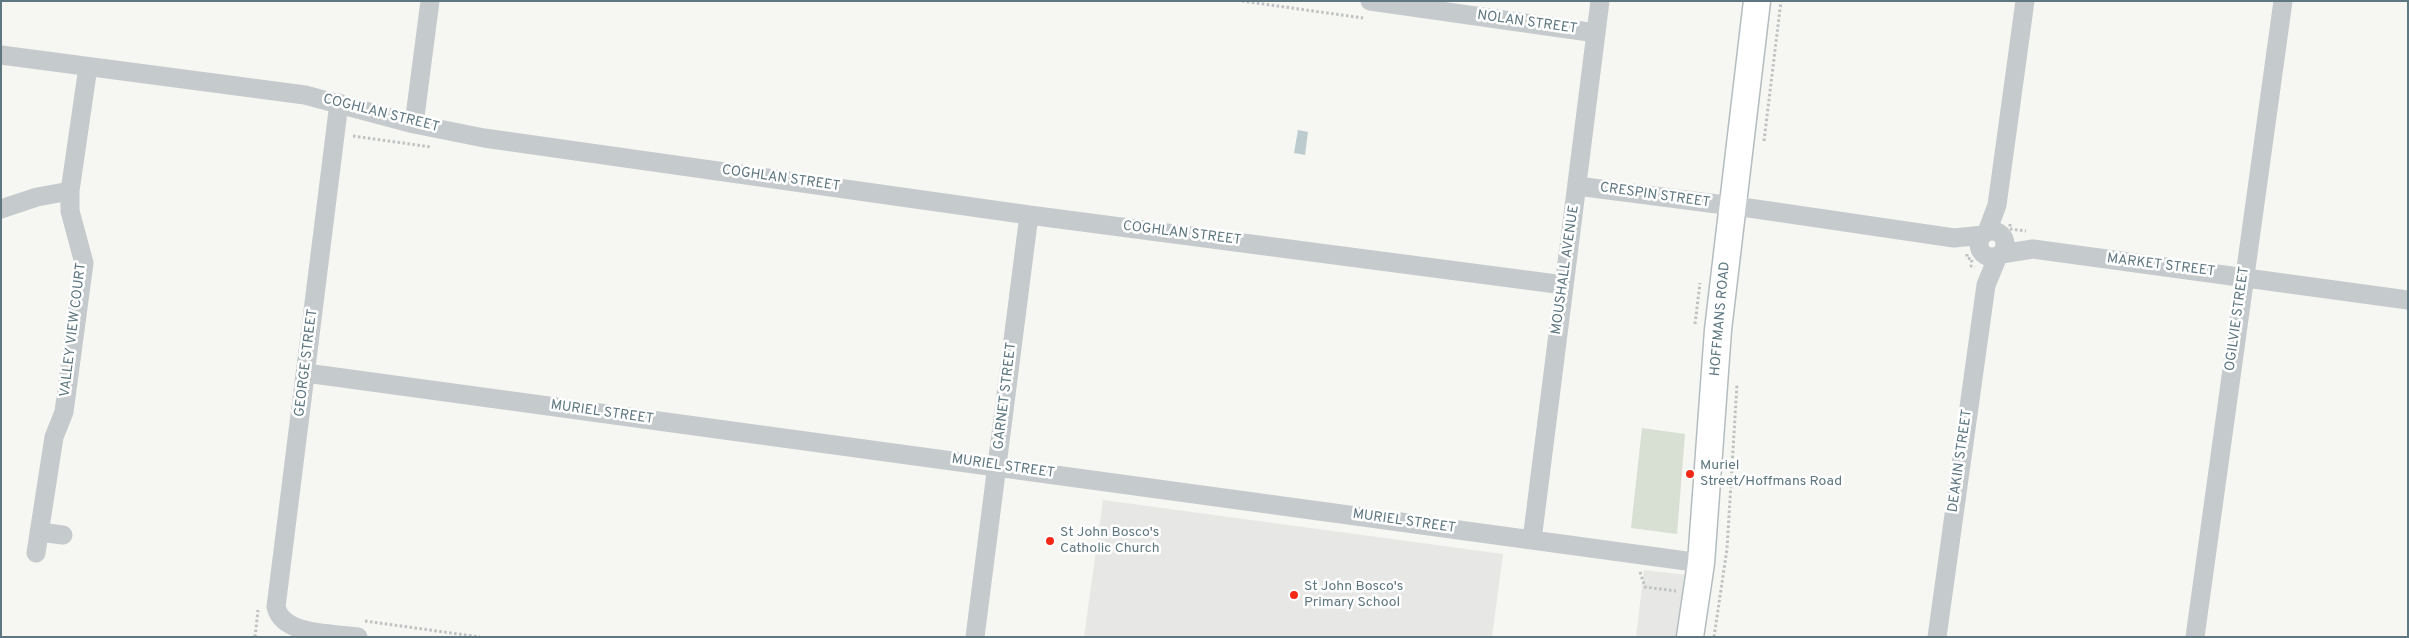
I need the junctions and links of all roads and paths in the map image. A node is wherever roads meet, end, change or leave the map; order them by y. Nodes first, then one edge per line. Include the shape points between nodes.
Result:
1 (430, 1) edge
2 (1370, 1) edge
3 (1600, 1) edge
4 (1757, 1) edge
5 (1781, 1) edge
6 (2025, 1) edge
7 (2283, 1) edge
8 (1596, 33) junction
9 (1, 55) edge
10 (88, 67) junction
11 (339, 103) junction
12 (414, 124) junction
13 (351, 136) dead end
14 (1763, 146) dead end
15 (439, 148) dead end
16 (1578, 186) junction
17 (70, 191) junction
18 (1732, 206) junction
19 (1, 209) edge
20 (1029, 215) junction
21 (1992, 244) junction
22 (2244, 277) junction
23 (1564, 284) junction
24 (2408, 300) edge
25 (306, 373) junction
26 (1737, 383) dead end
27 (997, 466) junction
28 (40, 532) junction
29 (63, 535) dead end
30 (1532, 540) junction
31 (36, 553) dead end
32 (1701, 563) junction
33 (259, 607) dead end
34 (361, 629) edge
35 (255, 637) edge
36 (480, 637) edge
37 (975, 637) edge
38 (1690, 637) edge
39 (1714, 637) edge
40 (1937, 637) edge
41 (2195, 637) edge

1 - 12 street
2 - 8 street, NOLAN STREET
3 - 8 street, MOUSHALL AVENUE
4 - 18 main road, HOFFMANS ROAD
5 - 14 path
6 - 21 street
7 - 22 street, OGILVIE STREET
8 - 16 street, MOUSHALL AVENUE
9 - 10 street, COGHLAN STREET
10 - 11 street, COGHLAN STREET via 305,95
10 - 17 street, VALLEY VIEW COURT
11 - 12 street, COGHLAN STREET
11 - 25 street, GEORGE STREET
12 - 20 street, COGHLAN STREET via 484,138
13 - 15 path
16 - 18 street, CRESPIN STREET
16 - 23 street, MOUSHALL AVENUE
17 - 19 street via 37,196
17 - 28 street, VALLEY VIEW COURT via 70,211 84,263 67,395 54,437
18 - 21 street, MARKET STREET
18 - 32 main road, HOFFMANS ROAD via 1718,330
20 - 23 street, COGHLAN STREET
20 - 27 street, GARNET STREET
21 - 22 street, MARKET STREET
21 - 40 street, DEAKIN STREET
22 - 24 street, MARKET STREET
22 - 41 street, OGILVIE STREET
23 - 30 street, MOUSHALL AVENUE
25 - 27 street, MURIEL STREET
25 - 34 street, GEORGE STREET via 276,607 283,622 292,628
26 - 39 path via 1727,549
27 - 30 street, MURIEL STREET
27 - 37 street, GARNET STREET
28 - 29 street
28 - 31 street, VALLEY VIEW COURT
30 - 32 street, MURIEL STREET
32 - 38 main road, HOFFMANS ROAD
33 - 35 path
34 - 36 path

